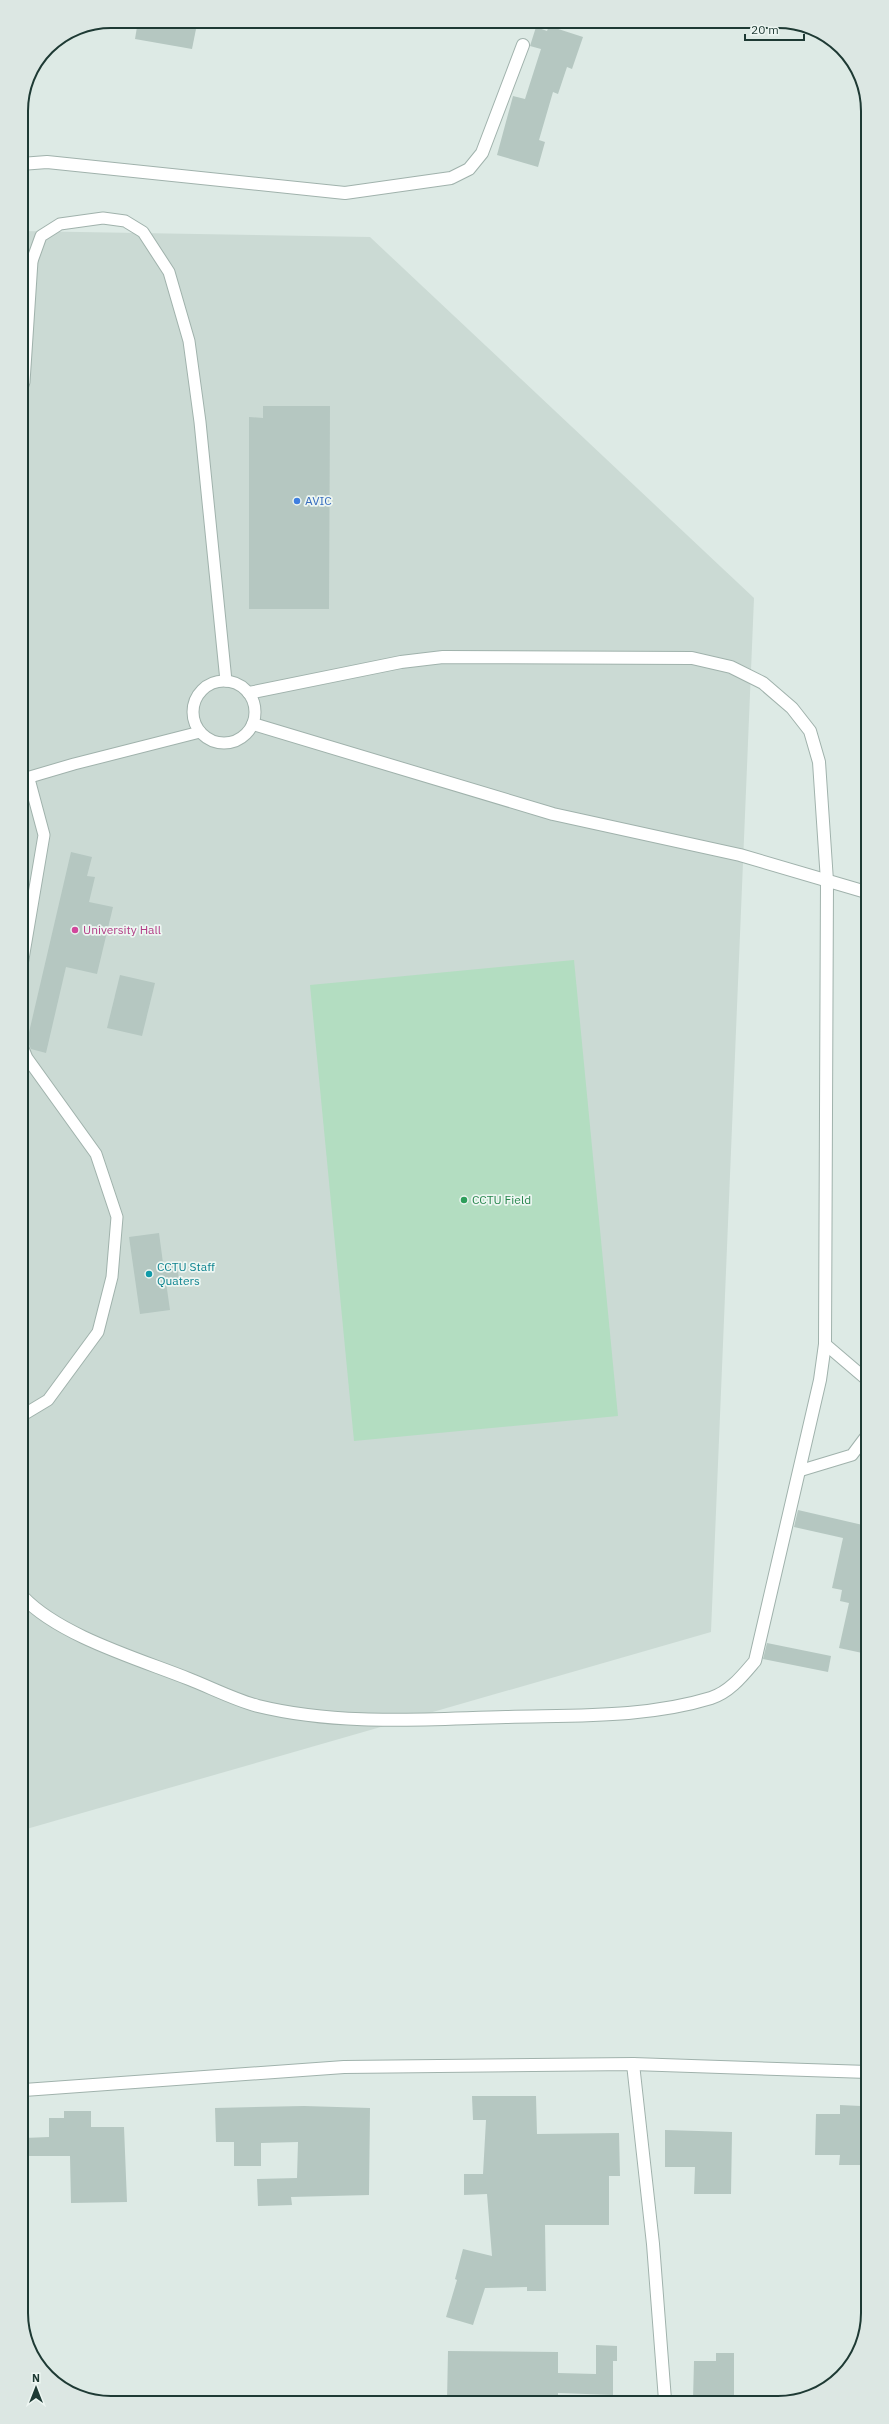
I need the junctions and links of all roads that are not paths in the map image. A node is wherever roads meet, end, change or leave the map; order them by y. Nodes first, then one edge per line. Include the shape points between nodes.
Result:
1 (523, 45) dead end
2 (28, 163) edge
3 (28, 259) edge
4 (226, 681) junction
5 (249, 693) junction
6 (253, 724) junction
7 (200, 732) junction
8 (28, 778) edge
9 (28, 785) edge
10 (827, 882) junction
11 (861, 891) edge
12 (28, 930) edge
13 (28, 1059) edge
14 (825, 1344) junction
15 (861, 1375) edge
16 (28, 1412) edge
17 (861, 1443) edge
18 (799, 1471) junction
19 (28, 1602) edge
20 (633, 2064) junction
21 (861, 2072) edge
22 (28, 2090) edge
23 (665, 2396) edge

1 - 2 street via 482,153 469,169 451,178 345,193 47,162
3 - 4 lane via 41,236 60,224 103,218 125,221 142,232 169,272 188,341 200,422
4 - 5 lane via 239,685
4 - 7 lane via 214,683 196,698 193,715
5 - 6 lane via 254,703
5 - 10 street via 401,662 443,657 692,658 731,667 763,683 792,708 810,731 819,762
6 - 7 lane via 248,733 239,740 229,743 213,741
6 - 10 street via 553,814 740,855
7 - 8 lane
9 - 12 lane via 44,835
10 - 11 street
10 - 14 street
13 - 16 lane via 96,1154 117,1217 112,1277 98,1332 48,1400
14 - 15 lane
14 - 18 street via 820,1380
17 - 18 lane via 852,1455
18 - 19 street via 755,1661 737,1682 713,1697 656,1710 598,1715 362,1720 307,1715 257,1706 86,1638
20 - 21 street
20 - 22 street via 344,2067
20 - 23 street via 653,2244

